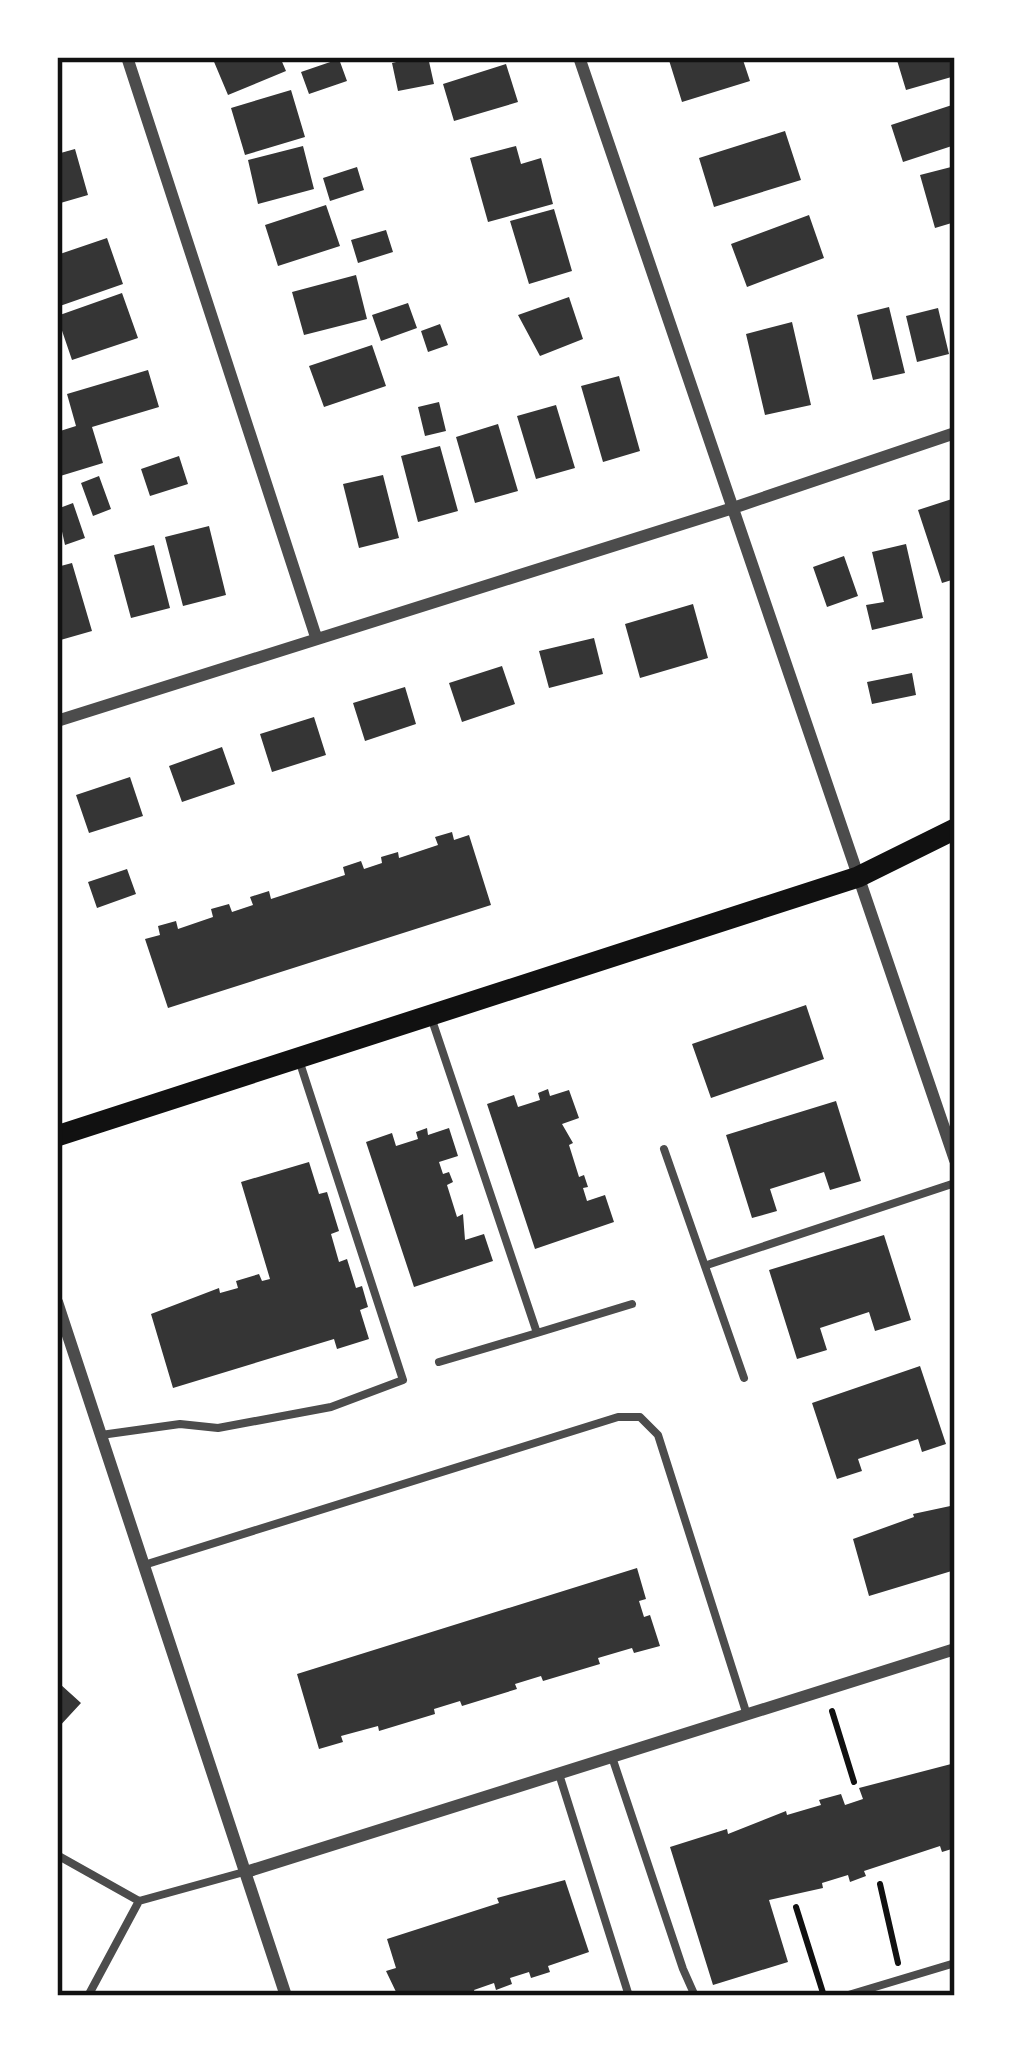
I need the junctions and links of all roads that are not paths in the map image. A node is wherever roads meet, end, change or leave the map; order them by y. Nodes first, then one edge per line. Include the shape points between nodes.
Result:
1 (127, 57) edge
2 (579, 57) edge
3 (955, 433) edge
4 (733, 508) junction
5 (316, 637) junction
6 (57, 721) edge
7 (955, 829) edge
8 (859, 877) junction
9 (430, 1015) junction
10 (298, 1058) junction
11 (57, 1136) edge
12 (664, 1149) dead end
13 (955, 1160) edge
14 (955, 1183) edge
15 (707, 1265) junction
16 (57, 1302) edge
17 (632, 1304) dead end
18 (537, 1333) junction
19 (439, 1362) dead end
20 (744, 1378) dead end
21 (101, 1435) junction
22 (144, 1565) junction
23 (955, 1649) edge
24 (747, 1714) junction
25 (612, 1757) junction
26 (559, 1773) junction
27 (57, 1856) edge
28 (246, 1872) junction
29 (139, 1901) junction
30 (955, 1963) edge
31 (88, 1996) edge
32 (286, 1996) edge
33 (629, 1996) edge
34 (695, 1996) edge
35 (845, 1996) edge

1 - 5 street
2 - 4 street
3 - 4 street
4 - 5 street
4 - 8 street
5 - 6 street
7 - 8 main road
8 - 9 main road
8 - 13 street
9 - 10 main road
9 - 18 lane
10 - 11 main road
10 - 21 lane via 403,1380 331,1407 218,1428 180,1424
12 - 15 lane
14 - 15 lane
15 - 20 lane
16 - 21 street
17 - 18 lane
18 - 19 lane
21 - 22 street
22 - 24 lane via 618,1417 640,1418 658,1435
22 - 28 street
23 - 24 street
24 - 25 street
25 - 26 street
25 - 34 lane
26 - 28 street
26 - 33 lane
27 - 29 lane
28 - 29 lane
28 - 32 street
29 - 31 lane
30 - 35 lane

